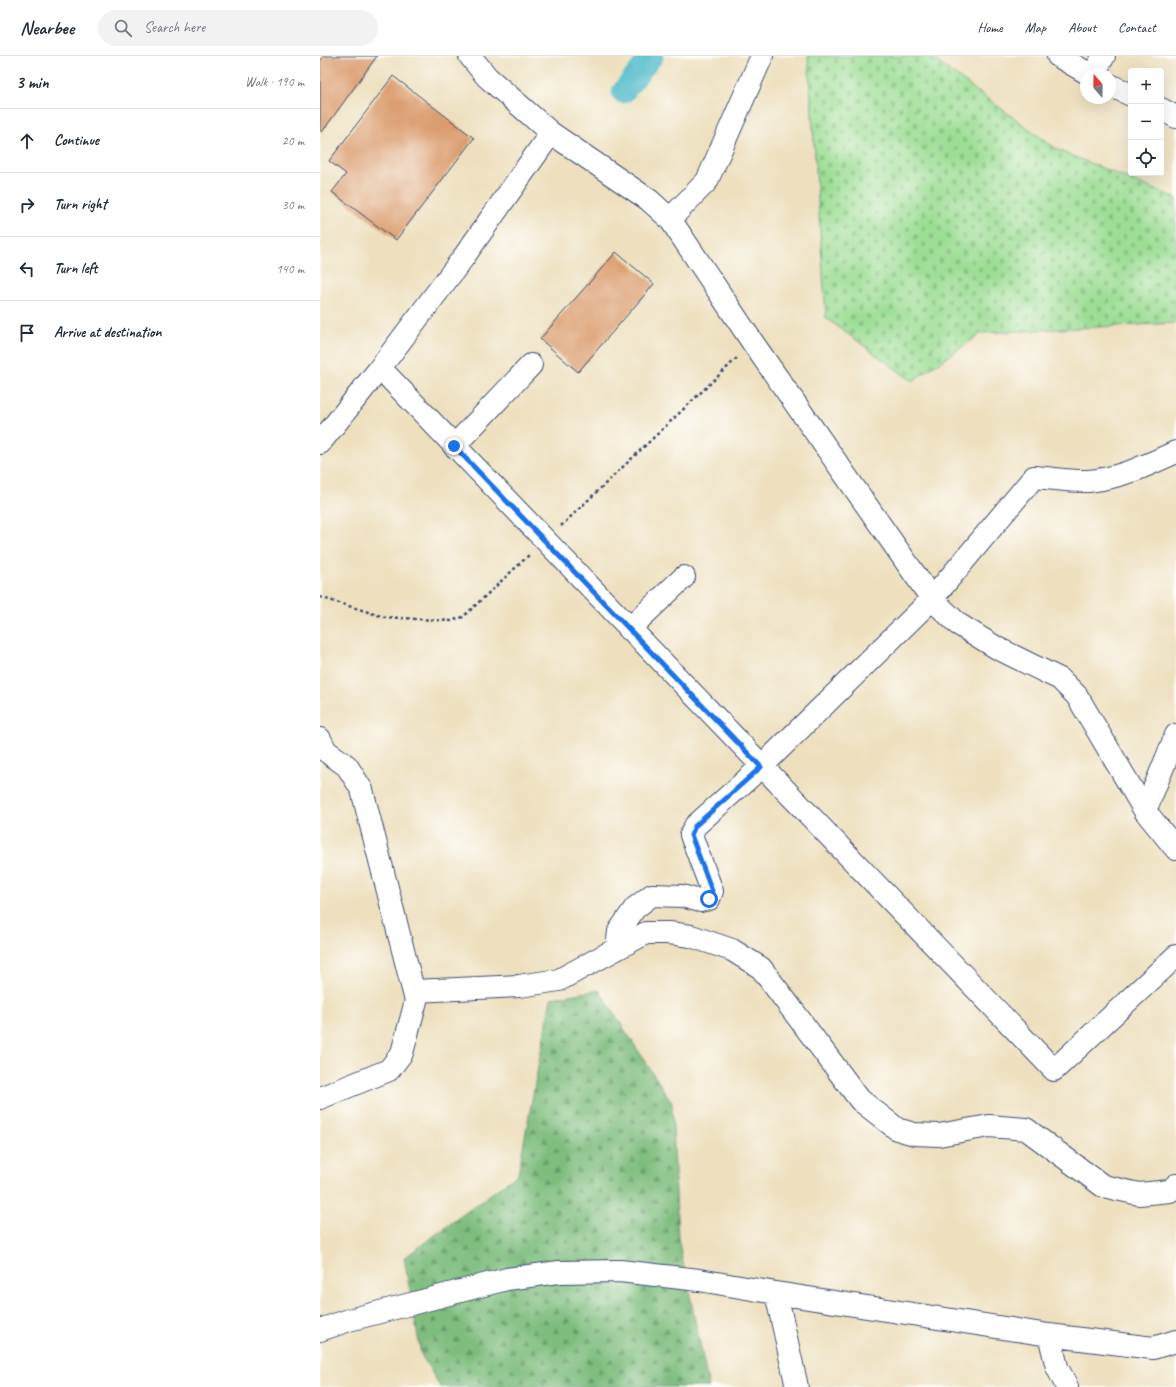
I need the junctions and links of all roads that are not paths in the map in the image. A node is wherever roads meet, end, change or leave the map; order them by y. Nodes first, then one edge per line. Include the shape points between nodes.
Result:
1 (470, 56) edge
2 (762, 56) edge
3 (1058, 56) edge
4 (1104, 56) edge
5 (1097, 68) edge
6 (1080, 69) edge
7 (1116, 88) edge
8 (1128, 94) edge
9 (1164, 111) edge
10 (1176, 117) edge
11 (551, 133) junction
12 (670, 219) junction
13 (531, 365) dead end
14 (380, 368) junction
15 (320, 443) edge
16 (454, 446) junction
17 (1176, 452) edge
18 (684, 577) dead end
19 (932, 599) junction
20 (629, 629) junction
21 (1176, 736) edge
22 (320, 739) edge
23 (761, 767) junction
24 (1145, 811) junction
25 (1176, 849) edge
26 (617, 949) junction
27 (1176, 956) edge
28 (414, 991) junction
29 (320, 1098) edge
30 (1176, 1185) edge
31 (776, 1293) junction
32 (320, 1330) edge
33 (1049, 1335) junction
34 (1176, 1341) edge
35 (797, 1387) edge
36 (1067, 1387) edge

1 - 11 street via 487,77
2 - 12 street via 707,181
3 - 6 street
4 - 5 street
7 - 8 street
9 - 10 street
11 - 12 street via 650,200
11 - 14 street via 463,258
12 - 19 street via 753,343
13 - 16 street
14 - 15 street
14 - 16 street
16 - 20 street
17 - 19 street via 1118,476 1088,481 1034,477
18 - 20 street
19 - 23 street
19 - 24 street via 958,624 997,648 1060,679 1077,696
20 - 23 street
21 - 24 street
22 - 28 street via 326,751 347,766 362,790
23 - 26 street via 695,826 691,835 712,891 709,899 700,901 682,896 652,895 635,908 619,931
23 - 27 street via 1054,1070
24 - 25 street
26 - 28 street via 559,980 519,986
26 - 30 street via 646,934 669,933 691,936 738,953 761,968 860,1100 897,1129 914,1134 939,1135 989,1126 1026,1129 1103,1186 1139,1194 1170,1191
28 - 29 street via 416,1001 402,1053 390,1070
31 - 32 street via 699,1280 620,1271 559,1272 507,1279 349,1320
31 - 33 street
31 - 35 street
33 - 34 street via 1153,1348
33 - 36 street via 1057,1367

